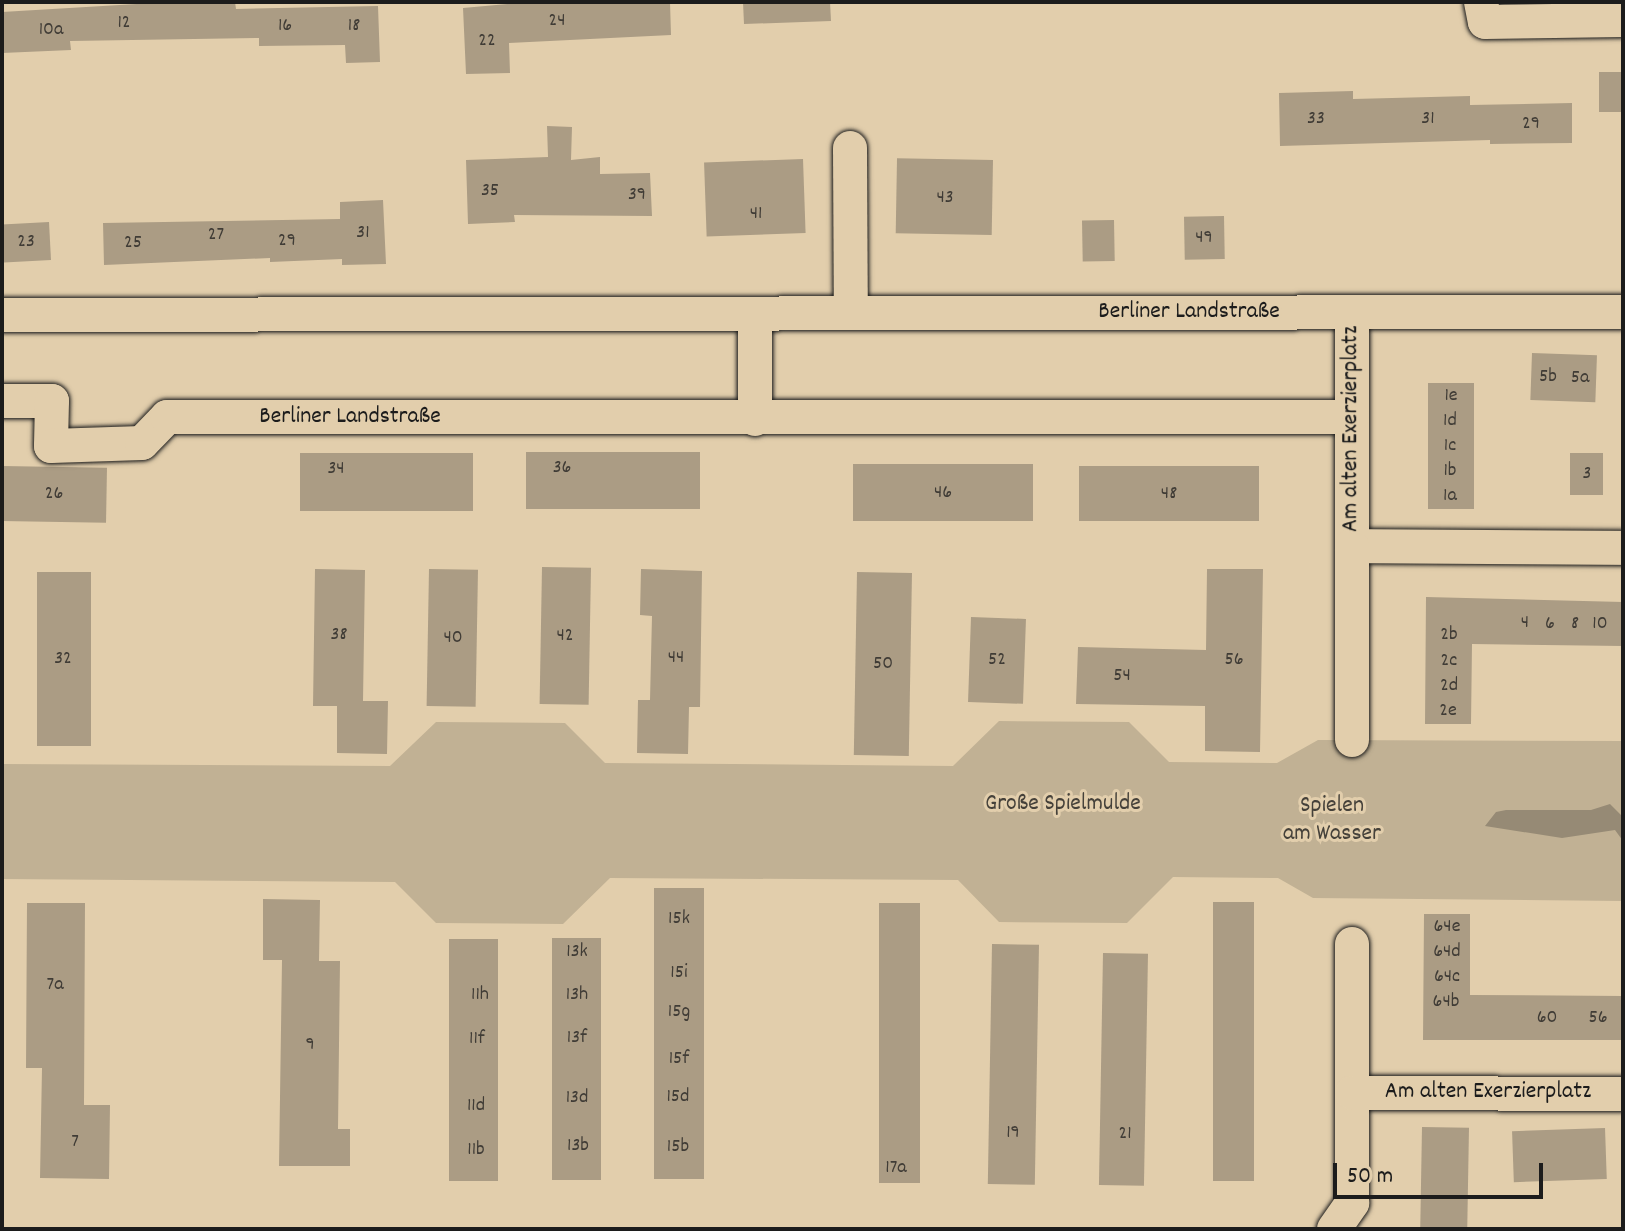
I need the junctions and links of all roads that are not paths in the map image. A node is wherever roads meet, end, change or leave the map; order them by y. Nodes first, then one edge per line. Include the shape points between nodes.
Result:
1 (1481, 2) edge
2 (1623, 20) edge
3 (850, 148) dead end
4 (1623, 312) edge
5 (851, 313) junction
6 (1352, 313) junction
7 (755, 314) junction
8 (2, 315) edge
9 (2, 401) edge
10 (1352, 417) junction
11 (755, 419) junction
12 (1352, 546) junction
13 (1623, 548) edge
14 (1352, 740) dead end
15 (1352, 944) dead end
16 (1352, 1093) junction
17 (1623, 1094) edge
18 (1334, 1229) edge

1 - 2 street via 1485,22
3 - 5 street
4 - 6 street, Berliner Landstraße
5 - 6 street, Berliner Landstraße
5 - 7 street, Berliner Landstraße
6 - 10 street, Am alten Exerzierplatz
7 - 8 street, Berliner Landstraße
7 - 11 street
9 - 11 street, Berliner Landstraße via 52,401 51,446 142,443 167,417
10 - 11 street, Berliner Landstraße
10 - 12 street, Am alten Exerzierplatz
12 - 13 street, Am alten Exerzierplatz
12 - 14 street, Am alten Exerzierplatz
15 - 16 street, Am alten Exerzierplatz
16 - 17 street, Am alten Exerzierplatz
16 - 18 street, Am alten Exerzierplatz via 1352,1203

